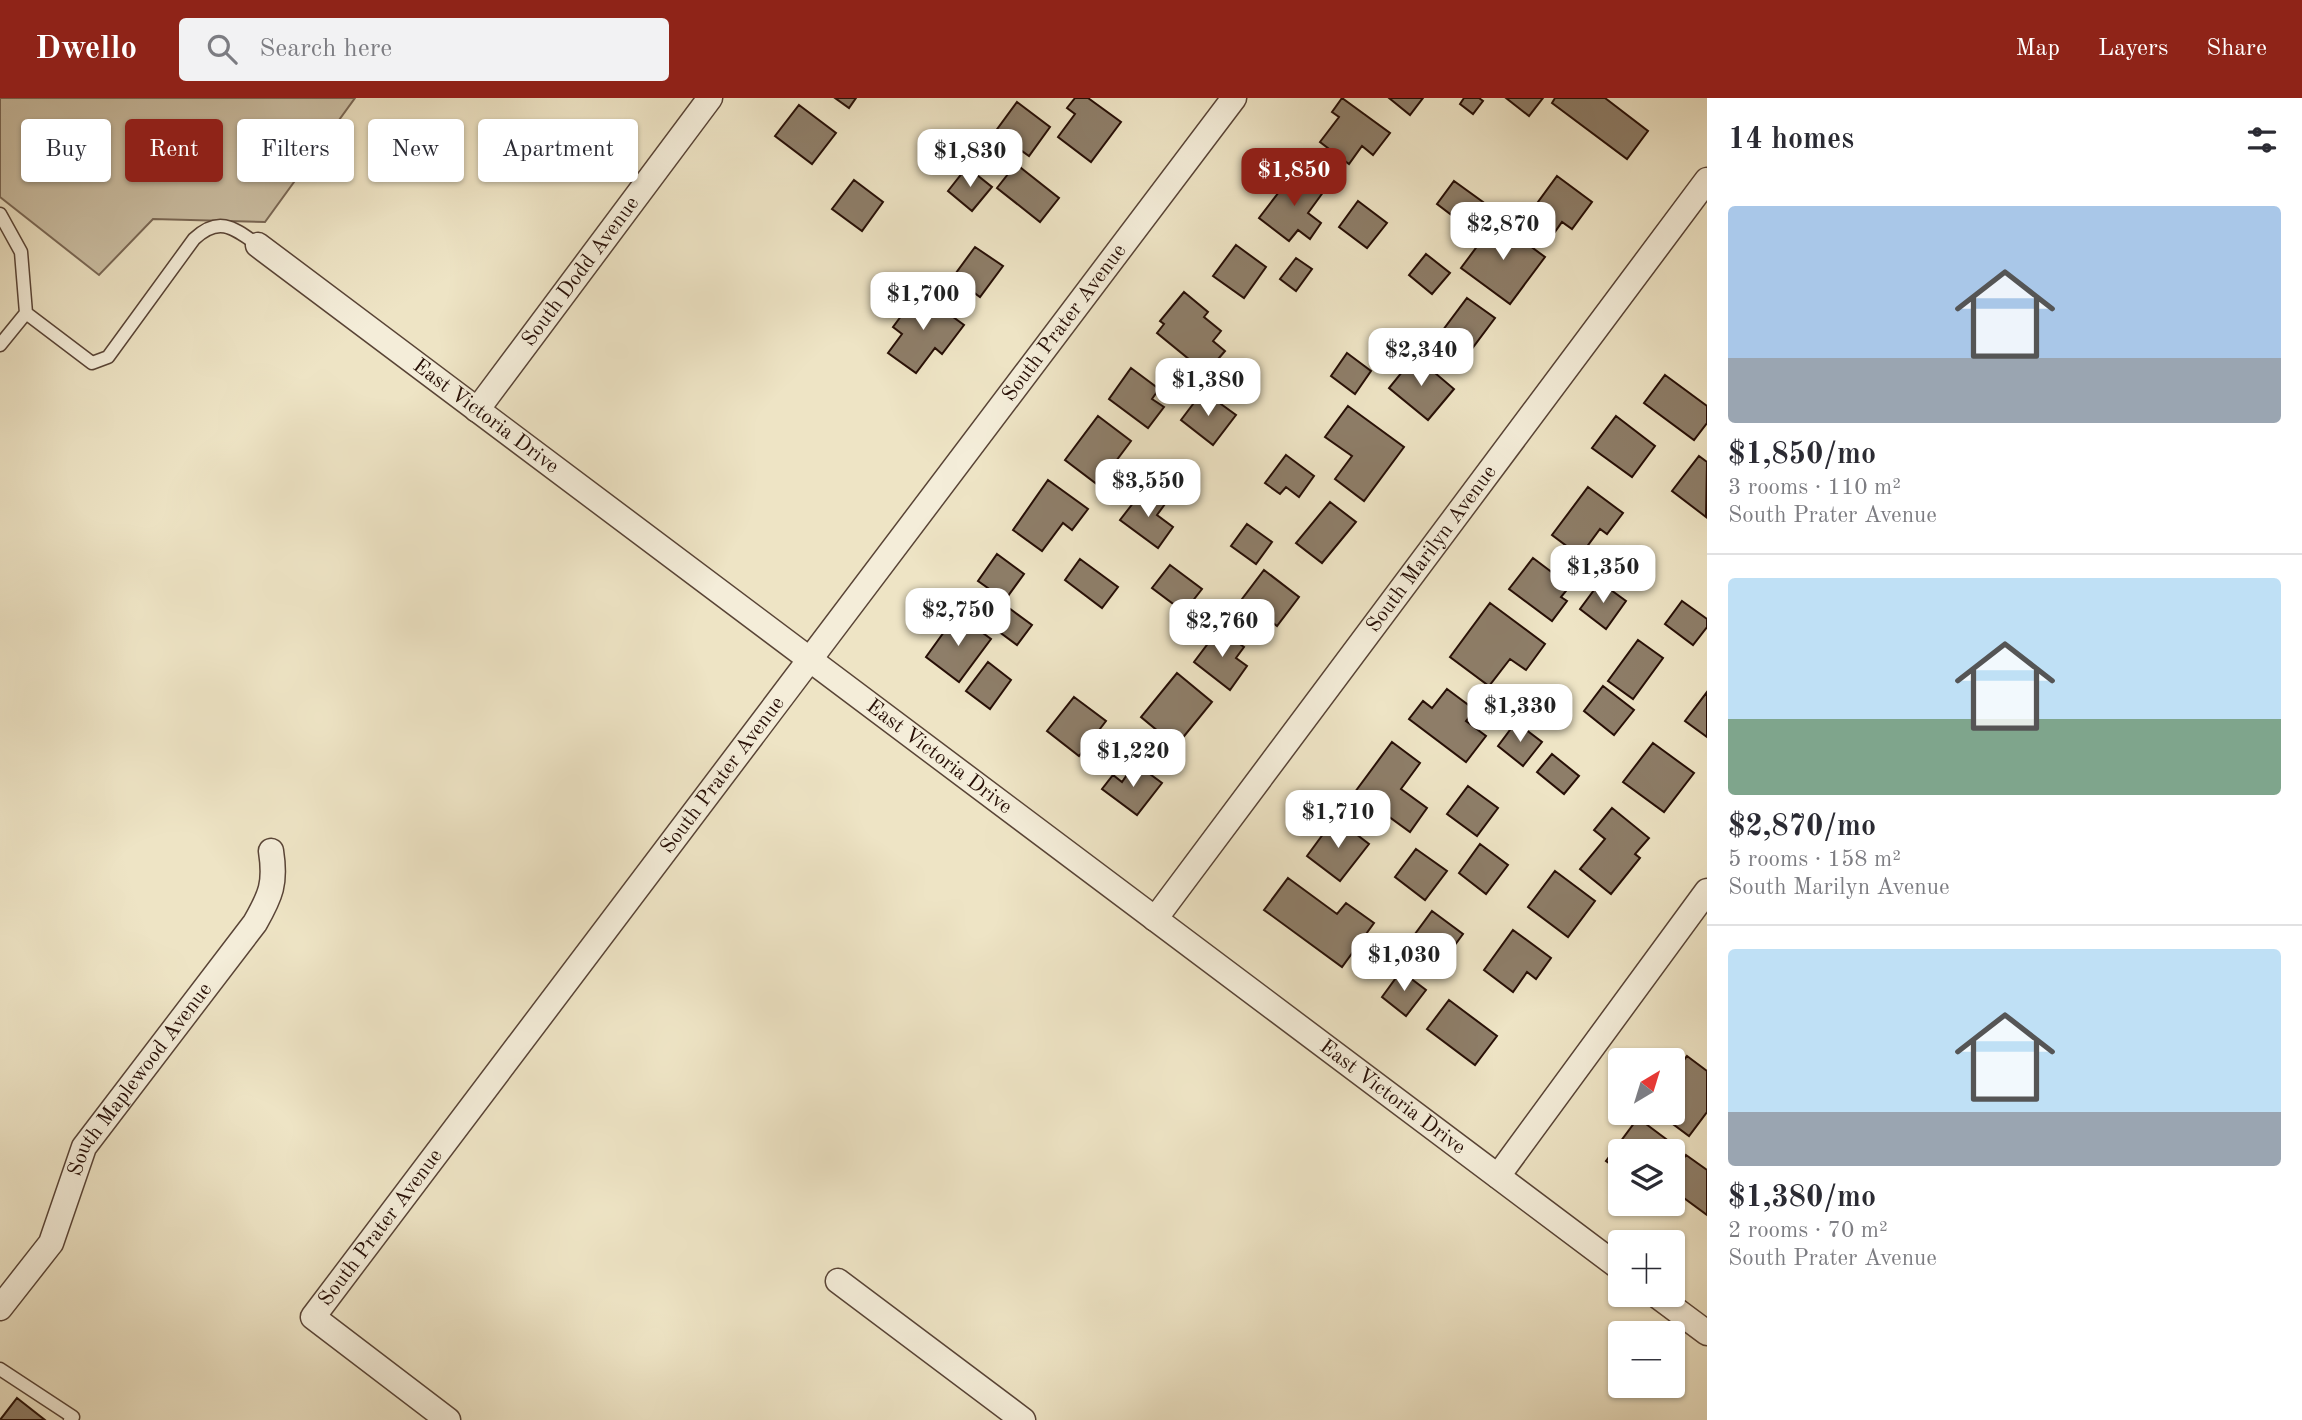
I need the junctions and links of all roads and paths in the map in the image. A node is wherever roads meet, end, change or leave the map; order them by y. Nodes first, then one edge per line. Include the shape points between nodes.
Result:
1 (710, 98) edge
2 (1234, 98) edge
3 (1707, 180) edge
4 (0, 214) edge
5 (258, 245) joint
6 (26, 313) junction
7 (0, 345) edge
8 (477, 410) junction
9 (810, 660) junction
10 (271, 850) dead end
11 (1707, 891) edge
12 (1155, 919) junction
13 (1498, 1176) junction
14 (1608, 1259) edge
15 (838, 1281) dead end
16 (1, 1306) edge
17 (1672, 1307) edge
18 (1707, 1333) edge
19 (0, 1369) edge
20 (73, 1419) edge
21 (448, 1420) edge
22 (1023, 1420) edge

1 - 8 street, South Dodd Avenue
2 - 9 street, South Prater Avenue
3 - 12 street, South Marilyn Avenue
4 - 6 lane via 21,252
5 - 6 lane via 235,229 217,225 203,230 108,357 92,363
5 - 8 street, East Victoria Drive
6 - 7 lane
8 - 9 street, East Victoria Drive
9 - 12 street, East Victoria Drive
9 - 21 street, South Prater Avenue via 313,1317
10 - 16 street, South Maplewood Avenue via 275,876 255,923 84,1147 51,1243
11 - 13 street
12 - 13 street, East Victoria Drive
13 - 14 street, East Victoria Drive
15 - 22 street
17 - 18 street
19 - 20 lane

